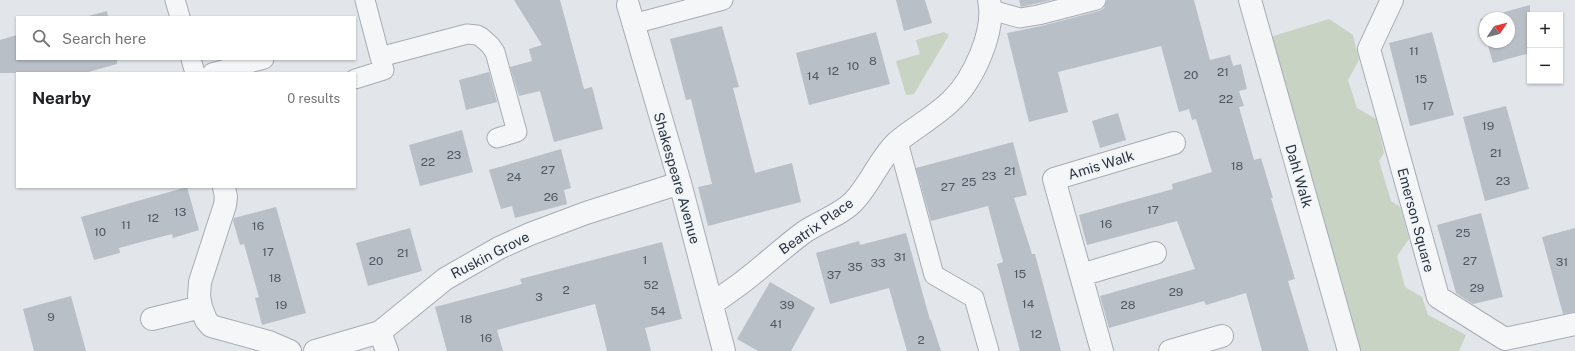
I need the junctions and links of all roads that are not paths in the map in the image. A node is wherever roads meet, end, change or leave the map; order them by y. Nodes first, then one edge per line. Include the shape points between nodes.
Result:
1 (175, 0) edge
2 (365, 0) edge
3 (722, 0) edge
4 (1096, 0) edge
5 (1250, 0) edge
6 (1392, 0) edge
7 (990, 5) edge
8 (630, 15) joint
9 (180, 16) edge
10 (380, 57) junction
11 (191, 60) edge
12 (260, 60) edge
13 (194, 72) edge
14 (216, 72) edge
15 (356, 78) edge
16 (497, 138) dead end
17 (898, 142) junction
18 (1174, 143) dead end
19 (680, 183) junction
20 (224, 188) edge
21 (1155, 253) dead end
22 (1080, 274) junction
23 (712, 304) junction
24 (201, 307) junction
25 (152, 319) dead end
26 (1575, 324) edge
27 (1222, 336) dead end
28 (384, 342) edge
29 (290, 351) edge
30 (315, 351) edge
31 (724, 351) edge
32 (988, 351) edge
33 (1102, 351) edge
34 (1170, 351) edge
35 (1349, 351) edge

1 - 9 lane
2 - 10 lane
3 - 8 lane
4 - 7 lane via 1020,18
5 - 35 street, Dahl Walk
6 - 26 street, Emerson Square via 1369,49 1438,297 1505,339
7 - 17 street, Beatrix Place via 989,28 985,43 968,79 952,101
8 - 19 street, Shakespeare Avenue
10 - 15 lane via 384,70
10 - 16 lane via 462,35 474,34 481,37 495,52 517,132
11 - 13 lane
12 - 14 lane
17 - 23 street, Beatrix Place via 854,201 803,233
17 - 32 lane via 934,275 974,298
18 - 22 street, Amis Walk via 1054,179
19 - 23 street, Shakespeare Avenue
19 - 28 street, Ruskin Grove via 586,213 499,248 445,279
20 - 24 street via 225,205 200,282
21 - 22 street
22 - 33 street, Amis Walk
23 - 31 street, Shakespeare Avenue
24 - 25 street
24 - 29 street via 211,326 269,342
27 - 34 street
28 - 30 street, Ruskin Grove

